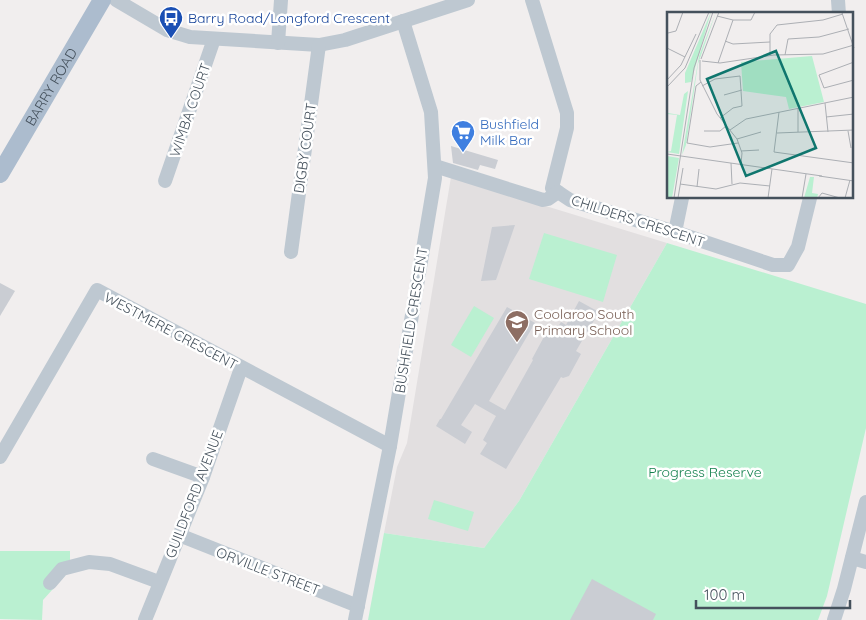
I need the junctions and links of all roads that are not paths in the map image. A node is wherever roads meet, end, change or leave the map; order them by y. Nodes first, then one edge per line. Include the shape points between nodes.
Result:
1 (102, 0) edge
2 (116, 0) edge
3 (281, 0) edge
4 (468, 0) edge
5 (532, 0) edge
6 (449, 3) edge
7 (403, 21) junction
8 (214, 39) junction
9 (278, 43) junction
10 (319, 45) junction
11 (435, 166) junction
12 (0, 174) edge
13 (165, 180) dead end
14 (558, 192) junction
15 (682, 199) edge
16 (810, 199) edge
17 (674, 232) junction
18 (291, 252) dead end
19 (241, 368) junction
20 (390, 446) junction
21 (0, 457) edge
22 (154, 459) dead end
23 (202, 477) junction
24 (866, 502) edge
25 (179, 536) junction
26 (852, 558) junction
27 (866, 562) edge
28 (159, 582) junction
29 (50, 583) dead end
30 (357, 613) edge
31 (145, 620) edge
32 (834, 620) edge

1 - 12 main road, BARRY ROAD
2 - 8 street via 175,33
3 - 9 street
4 - 6 street
5 - 14 street, CHILDERS CRESCENT via 567,113 567,128 552,188
6 - 7 street
7 - 10 street
7 - 11 street, BUSHFIELD CRESCENT via 430,112
8 - 9 street
8 - 13 street, WIMBA COURT
9 - 10 street
10 - 18 street, DIGBY COURT
11 - 14 street via 543,200
11 - 20 street, BUSHFIELD CRESCENT
14 - 17 street, CHILDERS CRESCENT via 570,200
15 - 17 street
16 - 17 street, CHILDERS CRESCENT via 798,247 788,265 772,265
19 - 20 street, WESTMERE CRESCENT
19 - 21 street, WESTMERE CRESCENT via 97,290
19 - 23 street, GUILDFORD AVENUE
20 - 30 street, BUSHFIELD CRESCENT
22 - 23 street
23 - 25 street, GUILDFORD AVENUE
24 - 26 street
25 - 28 street, GUILDFORD AVENUE
25 - 30 street, ORVILLE STREET
26 - 27 street
26 - 32 street
28 - 29 street via 110,564 90,562 62,569
28 - 31 street, GUILDFORD AVENUE

